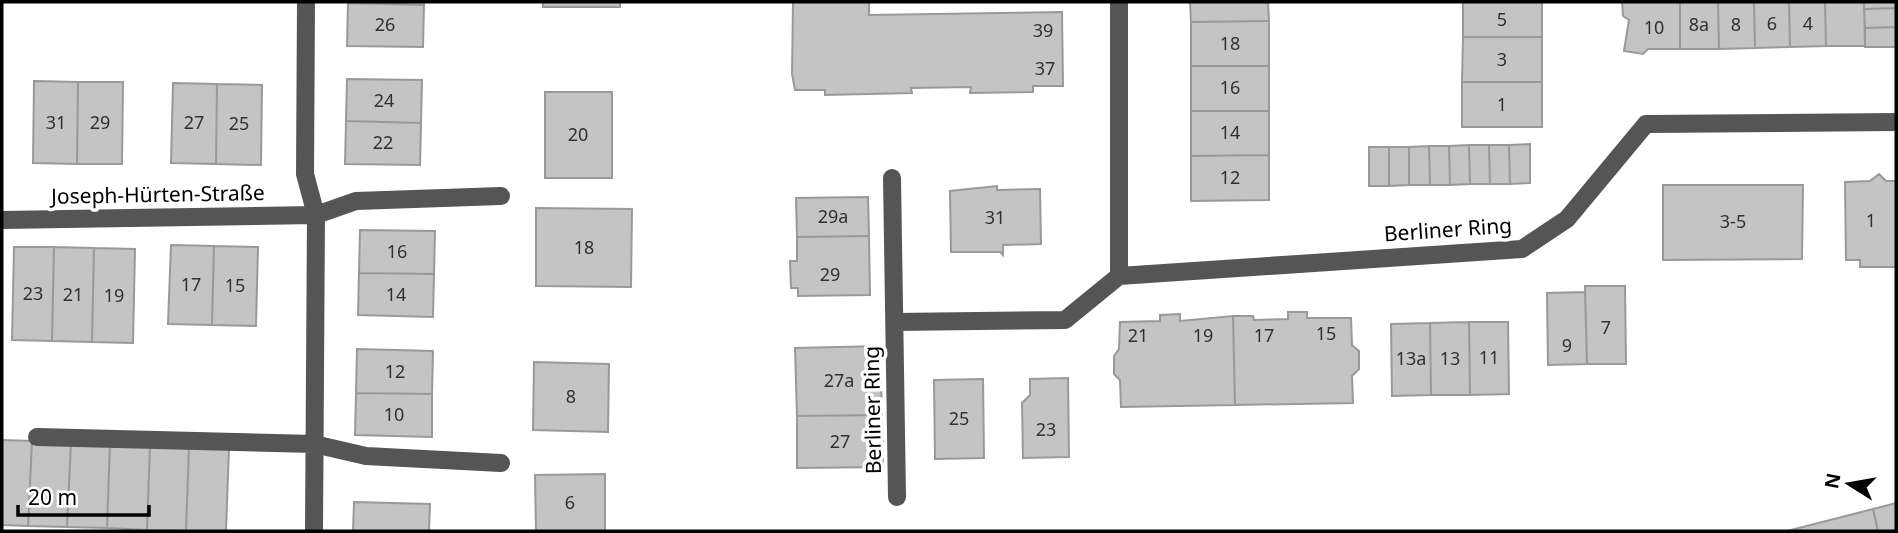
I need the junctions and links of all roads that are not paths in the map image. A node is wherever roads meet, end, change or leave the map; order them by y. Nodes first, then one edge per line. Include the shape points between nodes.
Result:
1 (306, 2) edge
2 (1119, 2) edge
3 (1896, 122) edge
4 (892, 178) dead end
5 (501, 197) dead end
6 (316, 215) junction
7 (2, 220) edge
8 (1119, 276) junction
9 (895, 322) junction
10 (37, 437) dead end
11 (314, 444) junction
12 (502, 463) dead end
13 (897, 497) dead end
14 (314, 531) edge

1 - 6 street via 304,174
2 - 8 street
3 - 8 street, Berliner Ring via 1646,124 1567,219 1522,249
4 - 9 street, Berliner Ring
5 - 6 street, Joseph-Hürten-Straße via 356,201
6 - 7 street, Joseph-Hürten-Straße
6 - 11 street
8 - 9 street, Berliner Ring via 1065,320
9 - 13 street, Berliner Ring
10 - 11 street
11 - 12 street via 366,457
11 - 14 street

